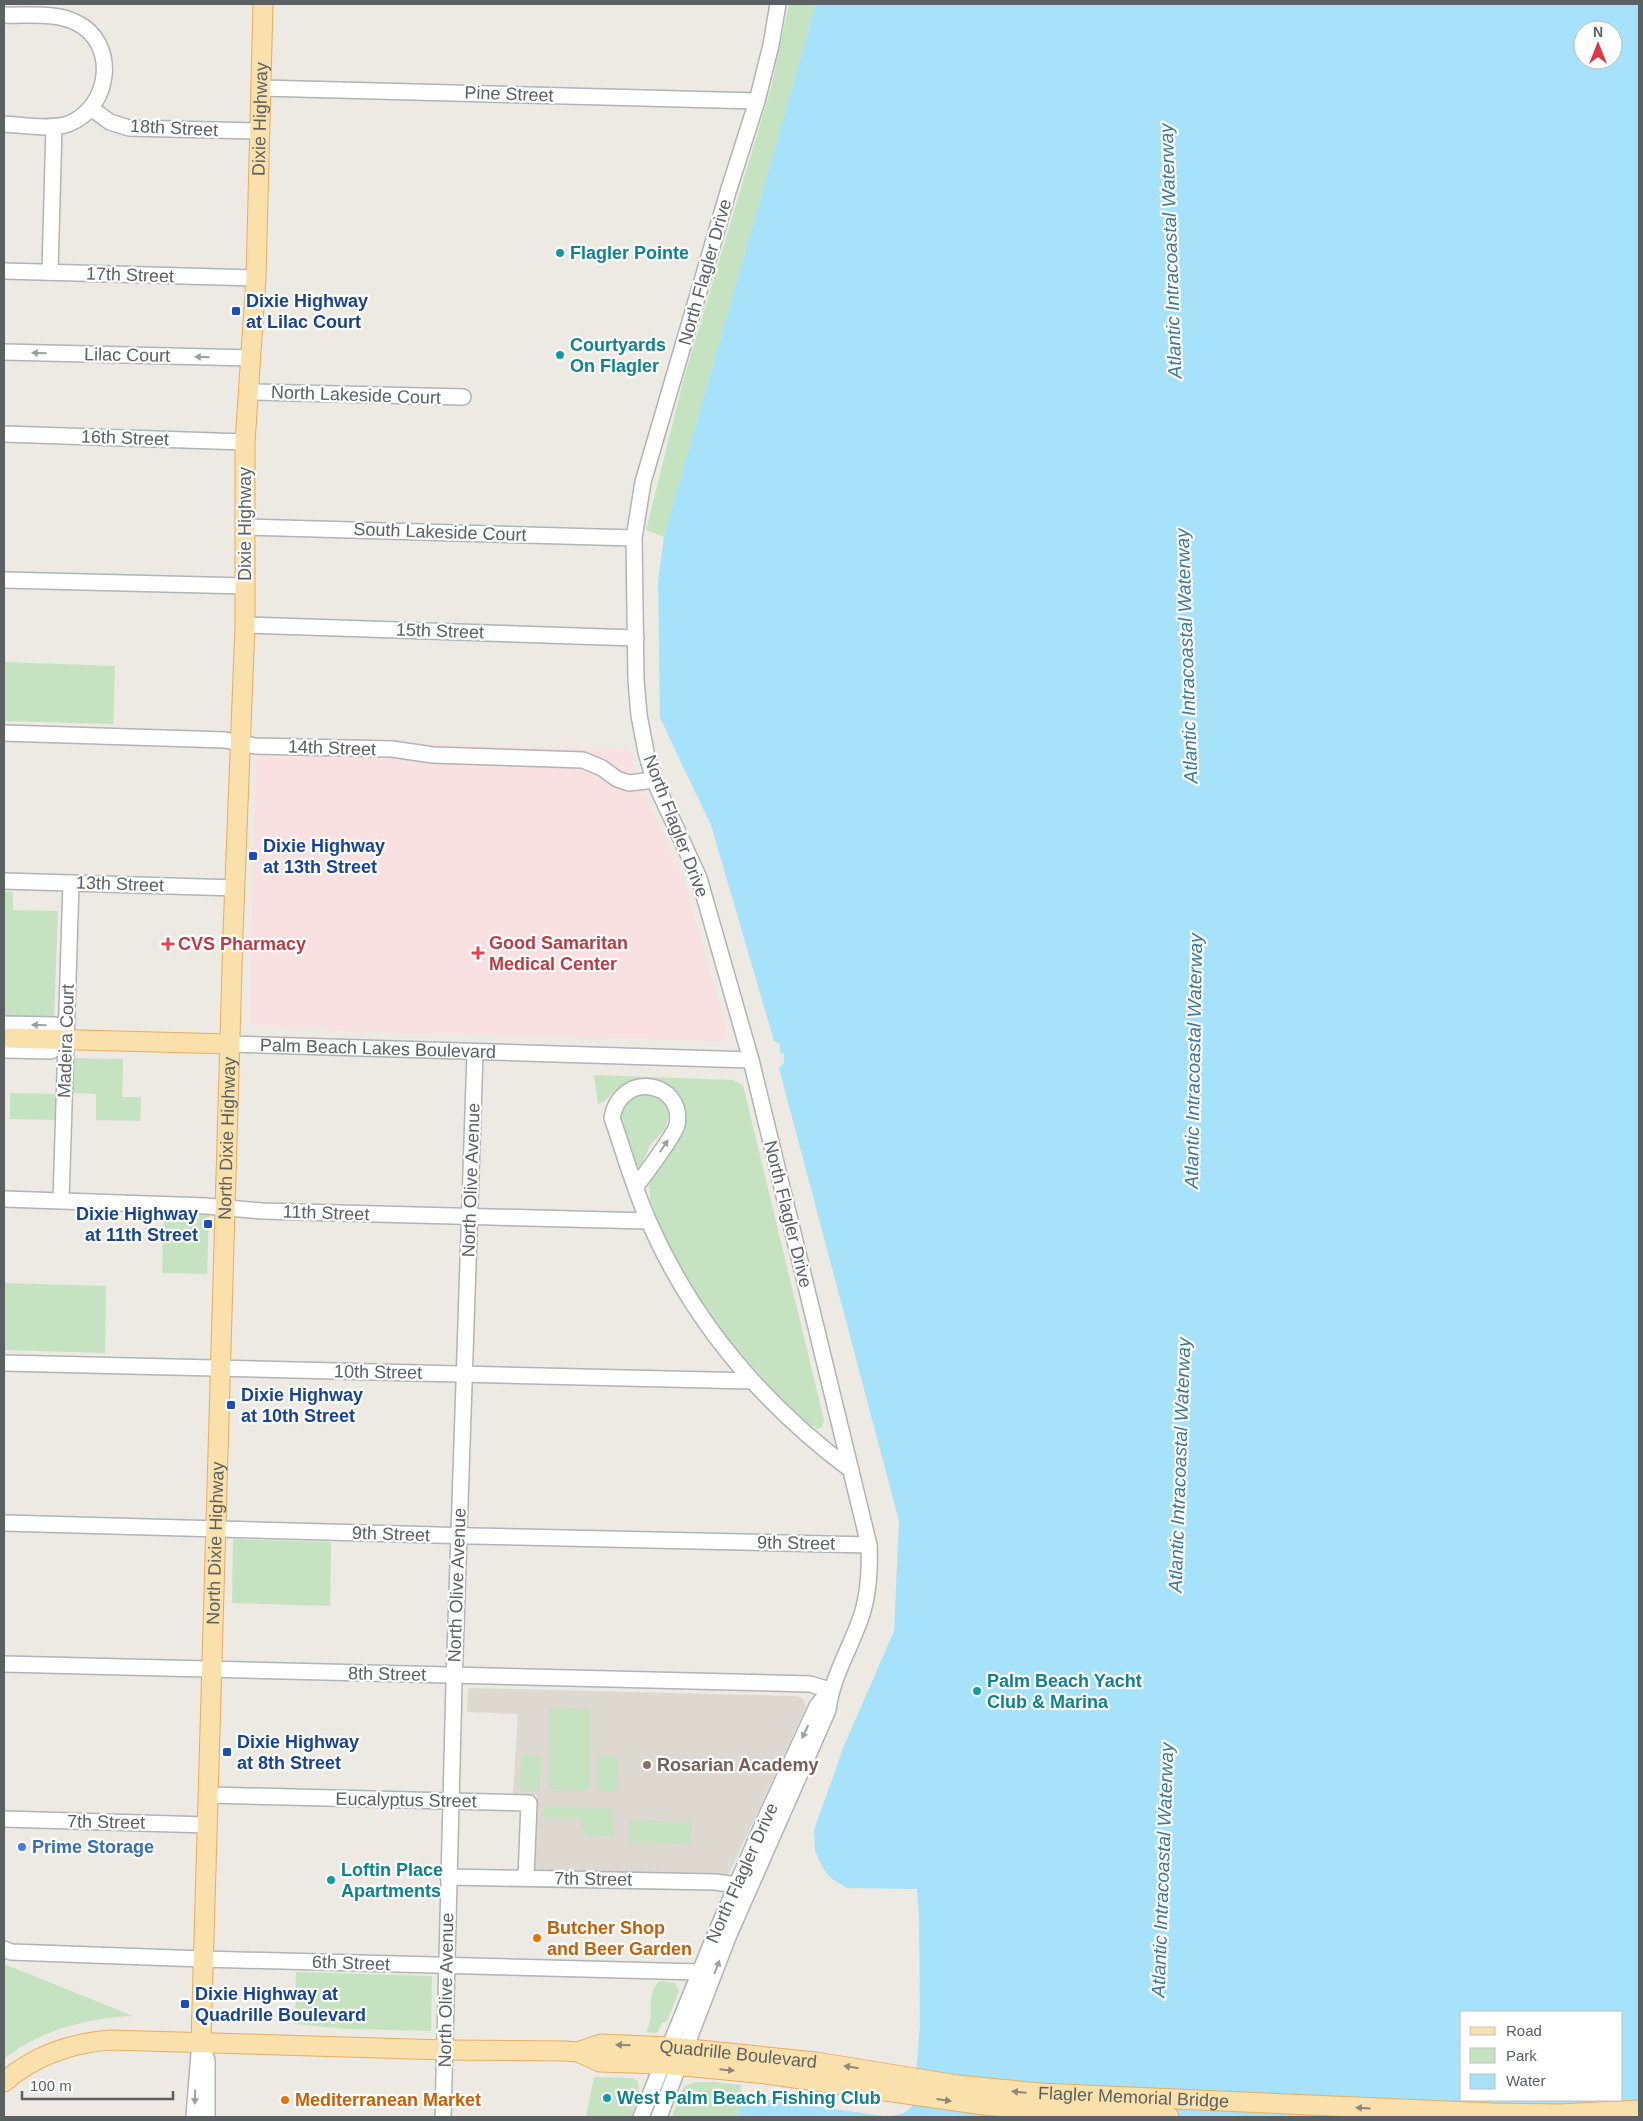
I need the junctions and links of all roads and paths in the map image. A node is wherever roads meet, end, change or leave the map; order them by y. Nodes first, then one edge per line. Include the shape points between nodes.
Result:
1 (263, 4) edge
2 (778, 4) edge
3 (57, 10) edge
4 (4, 15) edge
5 (261, 88) junction
6 (757, 101) junction
7 (92, 109) junction
8 (4, 124) edge
9 (61, 125) junction
10 (260, 131) junction
11 (4, 271) edge
12 (50, 272) junction
13 (256, 278) junction
14 (4, 352) edge
15 (251, 358) junction
16 (249, 392) junction
17 (463, 398) dead end
18 (4, 434) edge
19 (245, 442) junction
20 (245, 527) junction
21 (634, 538) junction
22 (4, 580) edge
23 (246, 586) junction
24 (245, 625) junction
25 (636, 638) junction
26 (4, 733) edge
27 (241, 744) junction
28 (654, 780) junction
29 (4, 881) edge
30 (71, 882) junction
31 (236, 888) junction
32 (4, 1024) edge
33 (4, 1038) edge
34 (66, 1040) junction
35 (230, 1044) junction
36 (4, 1050) edge
37 (475, 1053) junction
38 (751, 1060) junction
39 (636, 1186) junction
40 (4, 1199) edge
41 (61, 1200) junction
42 (226, 1209) junction
43 (470, 1217) junction
44 (648, 1221) junction
45 (4, 1363) edge
46 (221, 1369) junction
47 (465, 1374) junction
48 (752, 1381) junction
49 (851, 1470) junction
50 (4, 1522) edge
51 (217, 1528) junction
52 (459, 1536) junction
53 (869, 1545) junction
54 (4, 1664) edge
55 (213, 1669) junction
56 (454, 1675) junction
57 (830, 1690) junction
58 (208, 1796) junction
59 (451, 1802) junction
60 (4, 1819) edge
61 (208, 1825) junction
62 (448, 1877) junction
63 (526, 1878) junction
64 (737, 1885) junction
65 (4, 1949) edge
66 (203, 1959) junction
67 (446, 1966) junction
68 (699, 1972) junction
69 (201, 2042) junction
70 (445, 2050) junction
71 (674, 2056) junction
72 (4, 2082) edge
73 (898, 2084) junction
74 (1639, 2110) edge
75 (194, 2117) edge
76 (207, 2117) edge
77 (443, 2117) edge
78 (641, 2117) edge
79 (659, 2117) edge
80 (1170, 2117) edge

1 - 5 main road, Dixie Highway
2 - 6 street, North Flagler Drive
3 - 4 street
3 - 7 street via 96,38 102,53 106,72 102,91
5 - 6 street, Pine Street
5 - 10 main road, Dixie Highway
6 - 21 street, North Flagler Drive via 643,482
7 - 9 street
7 - 10 street, 18th Street via 110,122 129,128
8 - 9 street
9 - 12 street
10 - 13 main road, Dixie Highway
11 - 12 street, 17th Street
12 - 13 street, 17th Street
13 - 15 main road, Dixie Highway
15 -> 14 street, Lilac Court
15 - 16 main road, Dixie Highway
16 - 17 street, North Lakeside Court
16 - 19 main road, Dixie Highway
18 - 19 street, 16th Street
19 - 20 main road, Dixie Highway
20 - 21 street, South Lakeside Court
20 - 23 main road, Dixie Highway
21 - 25 street, North Flagler Drive
22 - 23 street
23 - 24 main road, Dixie Highway
24 - 25 street, 15th Street
24 - 27 main road, Dixie Highway
25 - 28 street, North Flagler Drive via 639,715
26 - 27 street, 14th Street via 225,740
27 - 28 street, 14th Street via 583,760 629,783
27 - 31 main road, Dixie Highway
28 - 38 street, North Flagler Drive via 699,878
29 - 30 street, 13th Street
30 - 31 street, 13th Street
30 - 34 street, Madeira Court
31 - 35 main road, Dixie Highway
34 -> 32 street via 55,1025
33 - 34 main road, Palm Beach Lakes Boulevard
34 - 35 main road, Palm Beach Lakes Boulevard
34 - 36 street via 51,1051
34 - 41 street, Madeira Court
35 - 37 street, Palm Beach Lakes Boulevard
35 - 42 main road, North Dixie Highway
37 - 38 street, Palm Beach Lakes Boulevard
37 - 43 street, North Olive Avenue
38 - 49 street, North Flagler Drive
39 -> 39 street via 677,1126 677,1112 670,1098 651,1086 636,1087 624,1094 612,1118
39 - 44 street
40 - 41 street, 11th Street
41 - 42 street, 11th Street
42 - 43 street, 11th Street
42 - 46 main road, North Dixie Highway
43 - 44 street, 11th Street
43 - 47 street, North Olive Avenue
44 - 48 street via 700,1314
45 - 46 street, 10th Street
46 - 47 street, 10th Street
46 - 51 main road, North Dixie Highway
47 - 48 street, 10th Street
47 - 52 street, North Olive Avenue
48 - 49 street via 798,1427
49 - 53 street, North Flagler Drive
50 - 51 street, 9th Street
51 - 52 street, 9th Street
51 - 55 main road, North Dixie Highway
52 - 53 street, 9th Street
52 - 56 street, North Olive Avenue
53 - 57 street, North Flagler Drive via 868,1592 860,1620
54 - 55 street, 8th Street
55 - 56 street, 8th Street
55 - 58 main road, North Dixie Highway
56 - 57 street, 8th Street via 810,1684
56 - 59 street, North Olive Avenue
57 -> 64 street, North Flagler Drive via 817,1706
71 -> 57 street, North Flagler Drive via 828,1710
58 - 59 street, Eucalyptus Street
58 - 61 main road, North Dixie Highway
59 - 62 street, North Olive Avenue
59 - 63 street, Eucalyptus Street via 529,1803
60 - 61 street, 7th Street
61 - 66 main road, North Dixie Highway
62 - 63 street, 7th Street
62 - 67 street, North Olive Avenue
63 - 64 street, 7th Street
64 - 68 street, North Flagler Drive
65 - 66 street, 6th Street via 11,1952
66 - 67 street, 6th Street
66 - 69 main road, North Dixie Highway
67 - 68 street, 6th Street
67 - 70 street, North Olive Avenue
68 - 71 street, North Flagler Drive
69 - 70 main road
69 - 72 main road via 92,2041 41,2057
69 -> 75 street, North Dixie Highway
69 - 76 street, North Dixie Highway via 207,2060
70 - 71 main road, Quadrille Boulevard via 578,2052 600,2062
70 - 77 street, North Olive Avenue
71 - 73 main road, Quadrille Boulevard via 792,2077
71 - 78 street, North Flagler Drive
71 - 79 street, North Flagler Drive
74 -> 73 main road, Flagler Memorial Bridge via 1493,2113 1095,2097
73 -> 80 main road, Flagler Memorial Bridge via 951,2101 1044,2111

